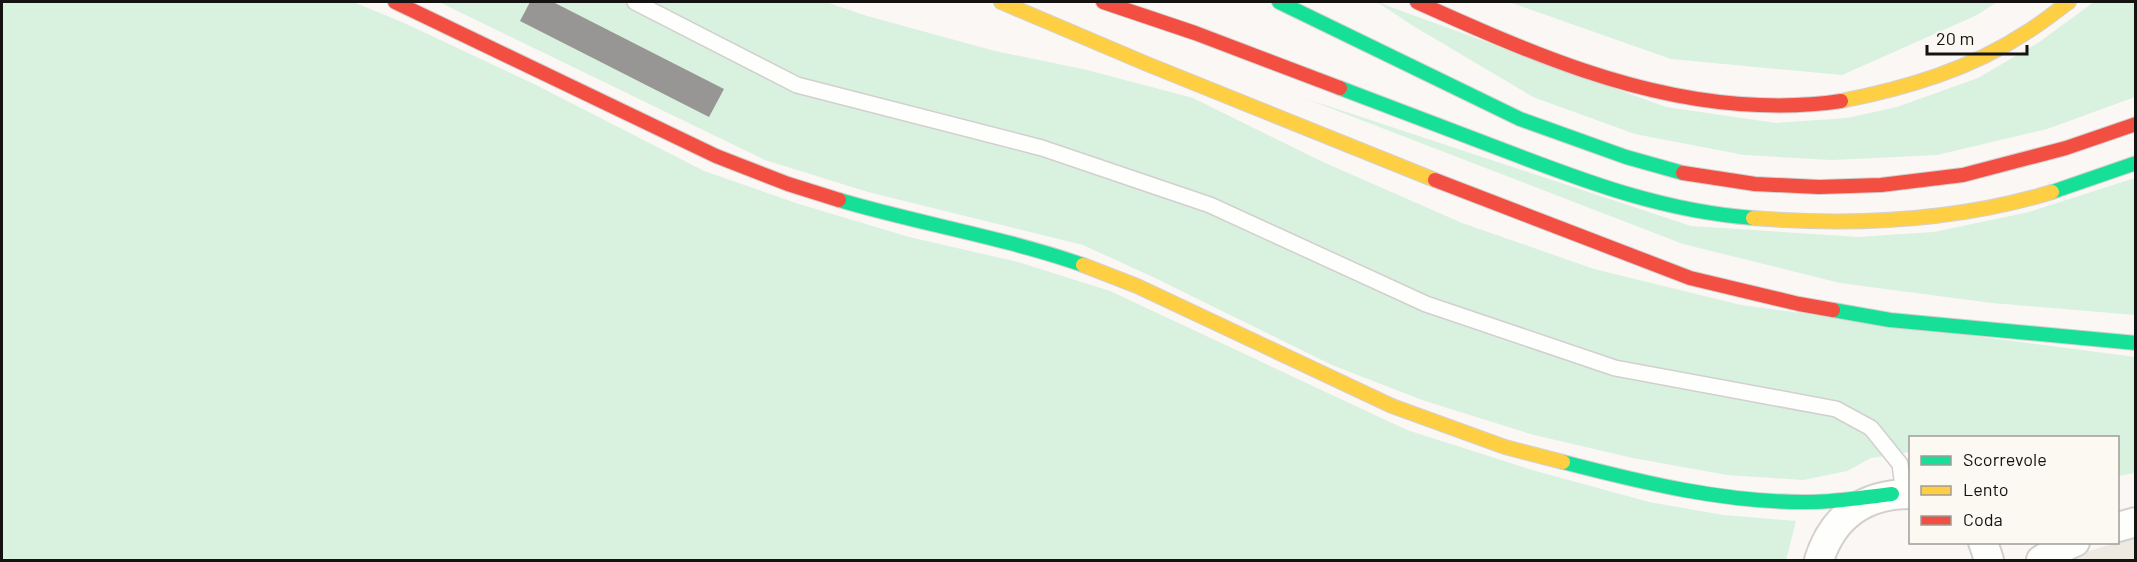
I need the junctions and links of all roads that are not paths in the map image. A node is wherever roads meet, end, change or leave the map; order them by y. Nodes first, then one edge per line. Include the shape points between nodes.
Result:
1 (395, 2) edge
2 (635, 2) edge
3 (1001, 2) edge
4 (1103, 2) edge
5 (1279, 2) edge
6 (1417, 2) edge
7 (2069, 2) edge
8 (2136, 124) edge
9 (2136, 163) edge
10 (2136, 343) edge
11 (1902, 494) edge
12 (2119, 519) edge
13 (2136, 520) edge
14 (2119, 527) edge
15 (1983, 544) edge
16 (2072, 544) edge
17 (1819, 561) edge
18 (1989, 561) edge
19 (2041, 561) edge

1 - 11 highway via 716,156 788,184 870,209 1087,266 1392,406 1505,447 1644,483 1738,499 1811,502
2 - 11 lane via 797,86 1042,148 1210,206 1437,308 1615,368 1836,408 1871,428 1900,464
3 - 10 highway via 1451,187 1690,278 1799,304 1890,320
4 - 9 highway via 1596,185 1648,201 1717,214 1791,222 1941,215 2012,202
5 - 8 highway via 1520,118 1626,157 1687,174 1755,184 1881,185 1963,175 2066,148
6 - 7 highway via 1547,57 1628,84 1682,97 1796,106 1850,101 1941,76 1989,56
11 - 17 street via 1871,500 1852,511 1836,526
12 - 13 street
13 - 14 street
15 - 18 street
16 - 19 street

